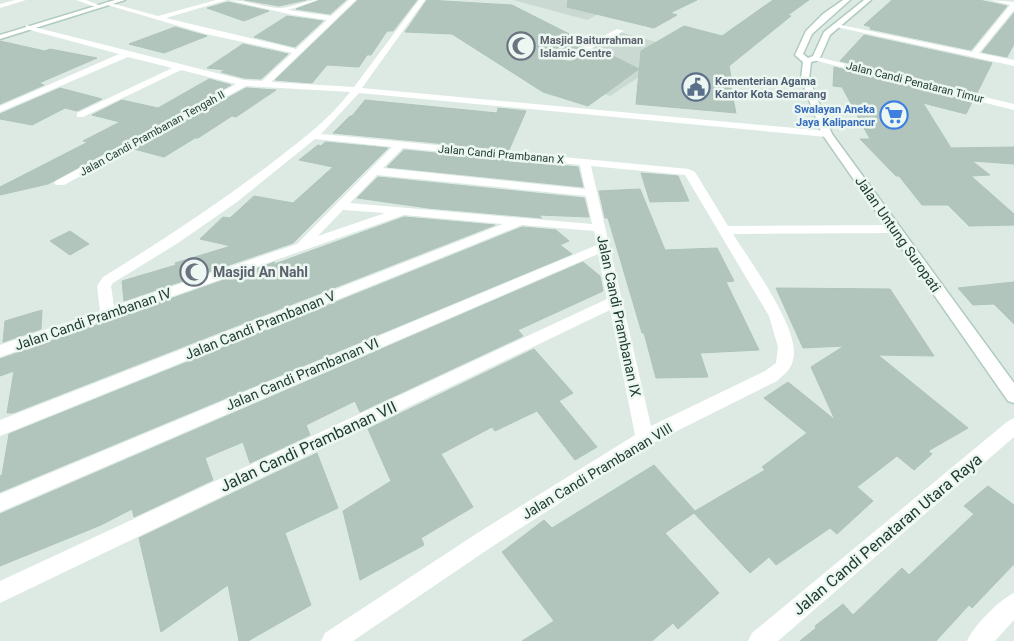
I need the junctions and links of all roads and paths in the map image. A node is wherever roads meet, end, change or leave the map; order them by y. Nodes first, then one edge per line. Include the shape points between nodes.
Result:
1 (23, 0) edge
2 (79, 0) edge
3 (122, 0) edge
4 (224, 0) edge
5 (231, 0) edge
6 (315, 0) edge
7 (353, 0) edge
8 (422, 0) edge
9 (847, 0) edge
10 (868, 0) edge
11 (993, 0) edge
12 (107, 4) junction
13 (1014, 4) edge
14 (0, 6) edge
15 (98, 6) junction
16 (280, 10) junction
17 (158, 18) junction
18 (334, 19) junction
19 (836, 26) junction
20 (29, 27) junction
21 (620, 31) dead end
22 (0, 37) edge
23 (298, 52) junction
24 (127, 54) junction
25 (974, 54) junction
26 (567, 58) dead end
27 (812, 60) junction
28 (1014, 63) edge
29 (181, 67) junction
30 (244, 82) junction
31 (265, 84) junction
32 (355, 90) junction
33 (1014, 107) edge
34 (0, 109) edge
35 (80, 115) dead end
36 (827, 134) junction
37 (313, 136) junction
38 (400, 145) junction
39 (585, 162) junction
40 (375, 171) junction
41 (689, 172) joint
42 (60, 183) dead end
43 (592, 193) junction
44 (341, 206) junction
45 (404, 211) junction
46 (521, 221) junction
47 (600, 228) junction
48 (895, 229) junction
49 (723, 230) junction
50 (604, 247) junction
51 (299, 248) junction
52 (615, 301) junction
53 (108, 313) junction
54 (0, 351) edge
55 (1014, 396) edge
56 (1014, 426) edge
57 (0, 428) edge
58 (645, 438) junction
59 (0, 503) edge
60 (0, 592) edge
61 (1014, 604) edge
62 (333, 641) edge
63 (760, 641) edge
64 (979, 641) edge

1 - 14 street
2 - 15 street
3 - 12 street
4 - 17 street
5 - 16 street
6 - 16 street
7 - 18 street
8 - 32 street
9 - 27 street, Jalan Untung Suropati via 809,33 799,55
10 - 19 street, Jalan Untung Suropati
11 - 13 street
12 - 15 street
12 - 17 street
13 - 25 street
15 - 20 street
16 - 18 street
17 - 23 street
18 - 23 street
19 - 25 street
19 - 27 street, Jalan Untung Suropati via 827,34
20 - 22 street
20 - 24 street
21 - 26 street
23 - 31 street
24 - 29 street
24 - 34 street
25 - 28 street
27 - 33 street, Jalan Candi Penataran Timur
27 - 36 street, Jalan Untung Suropati via 805,79
29 - 30 street
29 - 35 street
30 - 31 street
30 - 42 street, Jalan Candi Prambanan Tengah II
31 - 32 street
32 - 36 street
32 - 37 street
36 - 48 street, Jalan Untung Suropati
37 - 38 street, Jalan Candi Prambanan X
37 - 53 street via 233,199 108,280 104,286
38 - 39 street, Jalan Candi Prambanan X
38 - 40 street, Jalan Candi Prambanan IV
39 - 41 street, Jalan Candi Prambanan X
39 - 43 street, Jalan Candi Prambanan IX
40 - 43 street
40 - 44 street, Jalan Candi Prambanan IV
41 - 49 street, Jalan Candi Prambanan VIII
43 - 47 street, Jalan Candi Prambanan IX
44 - 45 street
44 - 51 street, Jalan Candi Prambanan IV
45 - 46 street
45 - 51 street, Jalan Candi Prambanan IV
46 - 47 street
46 - 57 street, Jalan Candi Prambanan V
47 - 50 street, Jalan Candi Prambanan IX
48 - 49 street
48 - 55 street, Jalan Untung Suropati
49 - 58 street, Jalan Candi Prambanan VIII via 776,316 787,350 783,366 771,376
50 - 52 street, Jalan Candi Prambanan IX
50 - 59 street, Jalan Candi Prambanan VI
51 - 53 street, Jalan Candi Prambanan IV
52 - 58 street, Jalan Candi Prambanan IX
52 - 60 street, Jalan Candi Prambanan VII
53 - 54 street, Jalan Candi Prambanan IV
56 - 63 street, Jalan Candi Penataran Utara Raya
58 - 62 street, Jalan Candi Prambanan VIII
61 - 64 street

